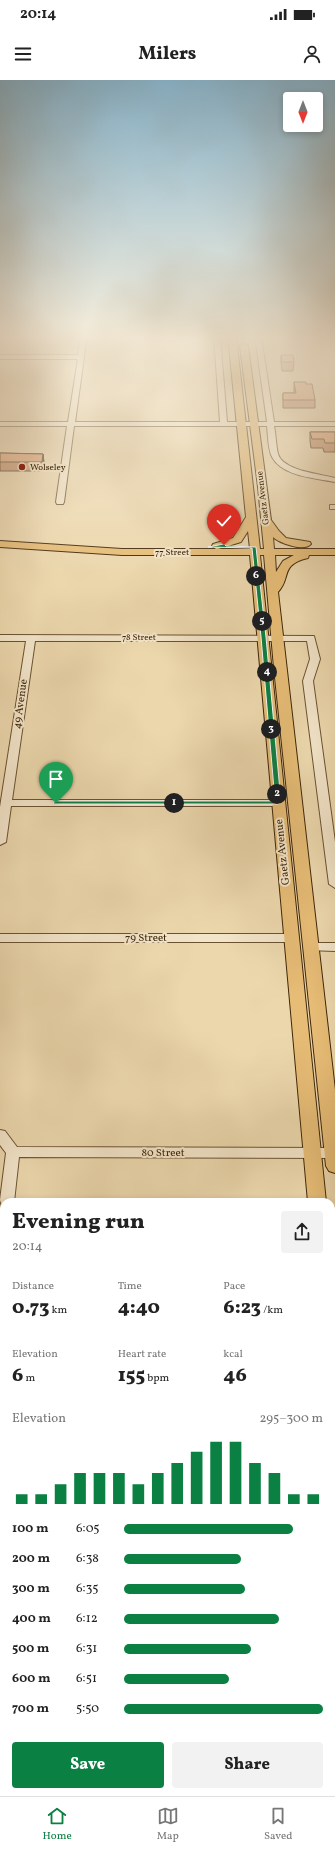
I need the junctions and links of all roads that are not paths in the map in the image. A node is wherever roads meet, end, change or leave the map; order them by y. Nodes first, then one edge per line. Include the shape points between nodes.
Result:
1 (72, 416) edge
2 (223, 416) edge
3 (239, 416) edge
4 (252, 416) edge
5 (270, 416) edge
6 (224, 423) junction
7 (240, 423) junction
8 (253, 423) junction
9 (0, 424) edge
10 (71, 424) junction
11 (271, 424) junction
12 (335, 424) edge
13 (247, 480) junction
14 (335, 480) edge
15 (264, 501) junction
16 (60, 502) dead end
17 (251, 517) junction
18 (266, 518) junction
19 (4, 544) edge
20 (210, 547) junction
21 (335, 549) edge
22 (261, 550) junction
23 (273, 595) junction
24 (270, 637) junction
25 (0, 638) edge
26 (31, 638) junction
27 (278, 802) junction
28 (6, 803) junction
29 (0, 842) edge
30 (335, 884) edge
31 (0, 938) edge
32 (292, 938) junction
33 (311, 947) junction
34 (335, 947) edge
35 (0, 1135) edge
36 (13, 1152) junction
37 (313, 1154) junction
38 (335, 1158) edge
39 (7, 1198) edge
40 (317, 1198) edge

1 - 10 street
2 - 6 street
3 - 7 main road, Gaetz Avenue
4 - 8 main road, Gaetz Avenue
5 - 11 street
6 - 7 street
6 - 10 street
7 - 8 street
7 - 13 main road, Gaetz Avenue
8 - 11 street
8 - 15 main road, Gaetz Avenue
9 - 10 street
10 - 16 street
11 - 12 street
11 - 14 street via 275,456 281,464
13 - 15 main road via 254,482
13 - 17 main road, Gaetz Avenue
15 - 18 main road, Gaetz Avenue
17 - 20 main road via 237,540
17 - 22 main road, Gaetz Avenue
18 - 21 main road via 281,540
18 - 22 main road, Gaetz Avenue
19 - 20 main road, 77 Street
19 - 22 main road, 77 Street via 122,552
20 - 22 main road, 77 Street
21 - 22 main road, 77 Street
21 - 23 main road via 288,561
22 - 23 main road, Gaetz Avenue
22 - 24 main road, Gaetz Avenue
23 - 24 main road, Gaetz Avenue
24 - 26 street, 78 Street
24 - 27 main road, Gaetz Avenue
24 - 30 street via 312,640 315,659 308,681
24 - 33 main road, Gaetz Avenue
25 - 26 street, 78 Street
26 - 28 street, 49 Avenue
27 - 28 street
27 - 32 main road, Gaetz Avenue
28 - 29 street, 49 Avenue
31 - 32 street, 79 Street
32 - 37 main road, Gaetz Avenue
33 - 34 street
33 - 38 main road, Gaetz Avenue
35 - 36 street
36 - 37 street, 80 Street
36 - 39 street
37 - 38 street, 80 Street
37 - 40 main road, Gaetz Avenue

